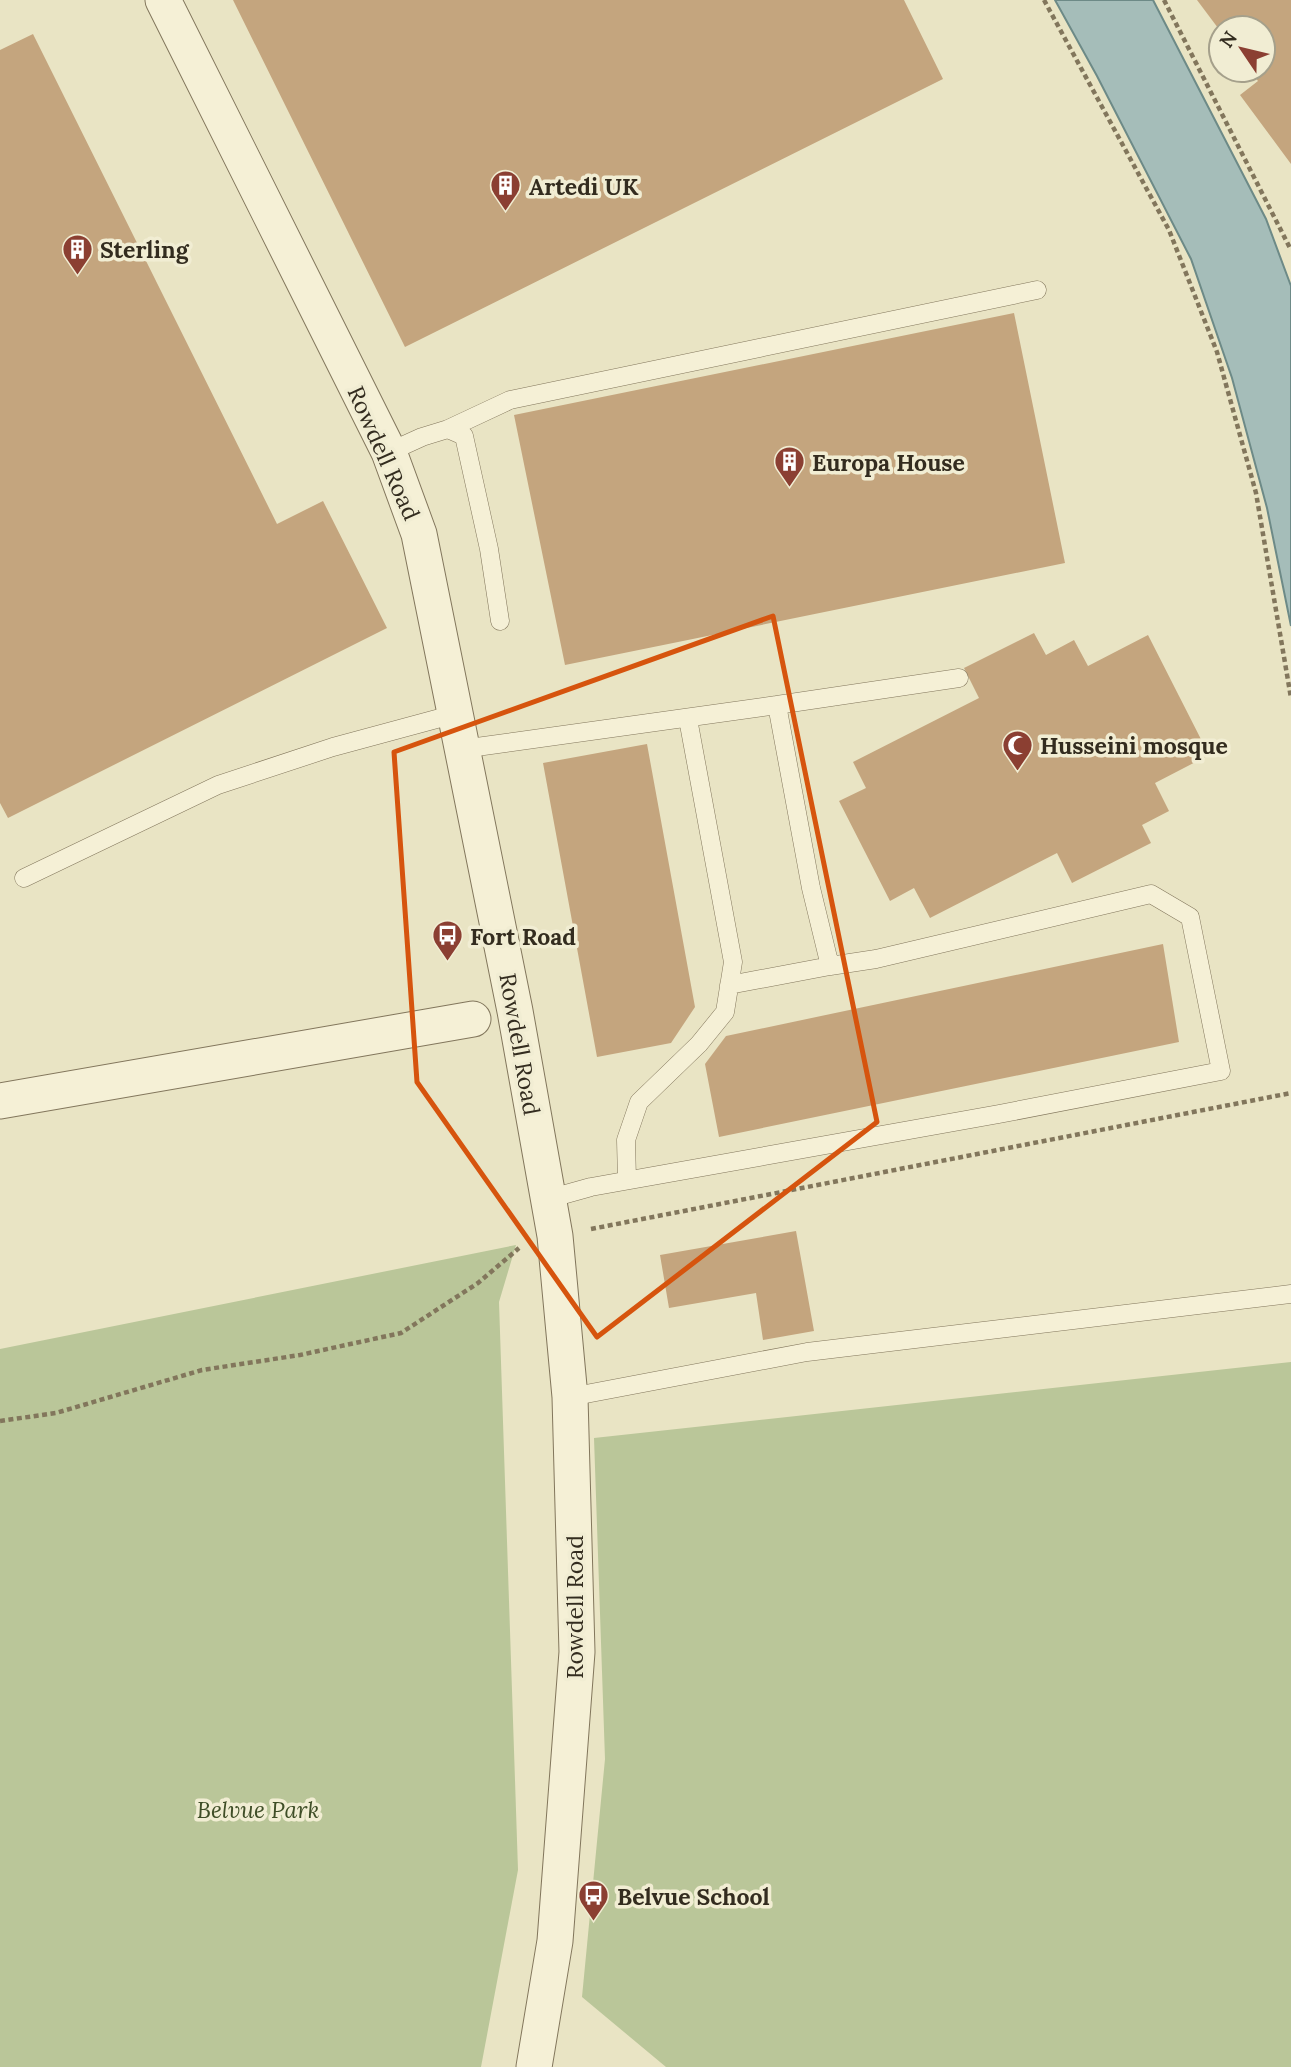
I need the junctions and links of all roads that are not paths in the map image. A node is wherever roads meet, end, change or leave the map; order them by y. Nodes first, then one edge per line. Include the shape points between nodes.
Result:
1 (163, 0) edge
2 (1037, 290) dead end
3 (448, 429) junction
4 (389, 452) junction
5 (500, 621) dead end
6 (959, 678) dead end
7 (777, 705) junction
8 (455, 714) junction
9 (688, 719) junction
10 (462, 749) junction
11 (24, 878) dead end
12 (830, 966) junction
13 (729, 985) junction
14 (473, 1019) dead end
15 (0, 1101) edge
16 (627, 1180) junction
17 (548, 1199) junction
18 (1291, 1294) edge
19 (570, 1397) junction
20 (534, 2067) edge

1 - 4 street, Rowdell Road
2 - 3 lane via 510,400
3 - 4 lane
3 - 5 lane via 464,436
4 - 8 street, Rowdell Road via 419,534
6 - 7 lane
7 - 9 lane
7 - 12 lane
8 - 10 street, Rowdell Road
8 - 11 lane via 218,785
9 - 10 lane
9 - 13 lane via 733,962
10 - 17 street, Rowdell Road
12 - 13 lane
12 - 16 lane via 1151,894 1190,917 1221,1071
13 - 16 lane via 725,1012 639,1102 626,1140
14 - 15 street
16 - 17 lane
17 - 19 street, Rowdell Road
18 - 19 lane via 807,1352
19 - 20 street, Rowdell Road via 577,1652 555,1941

